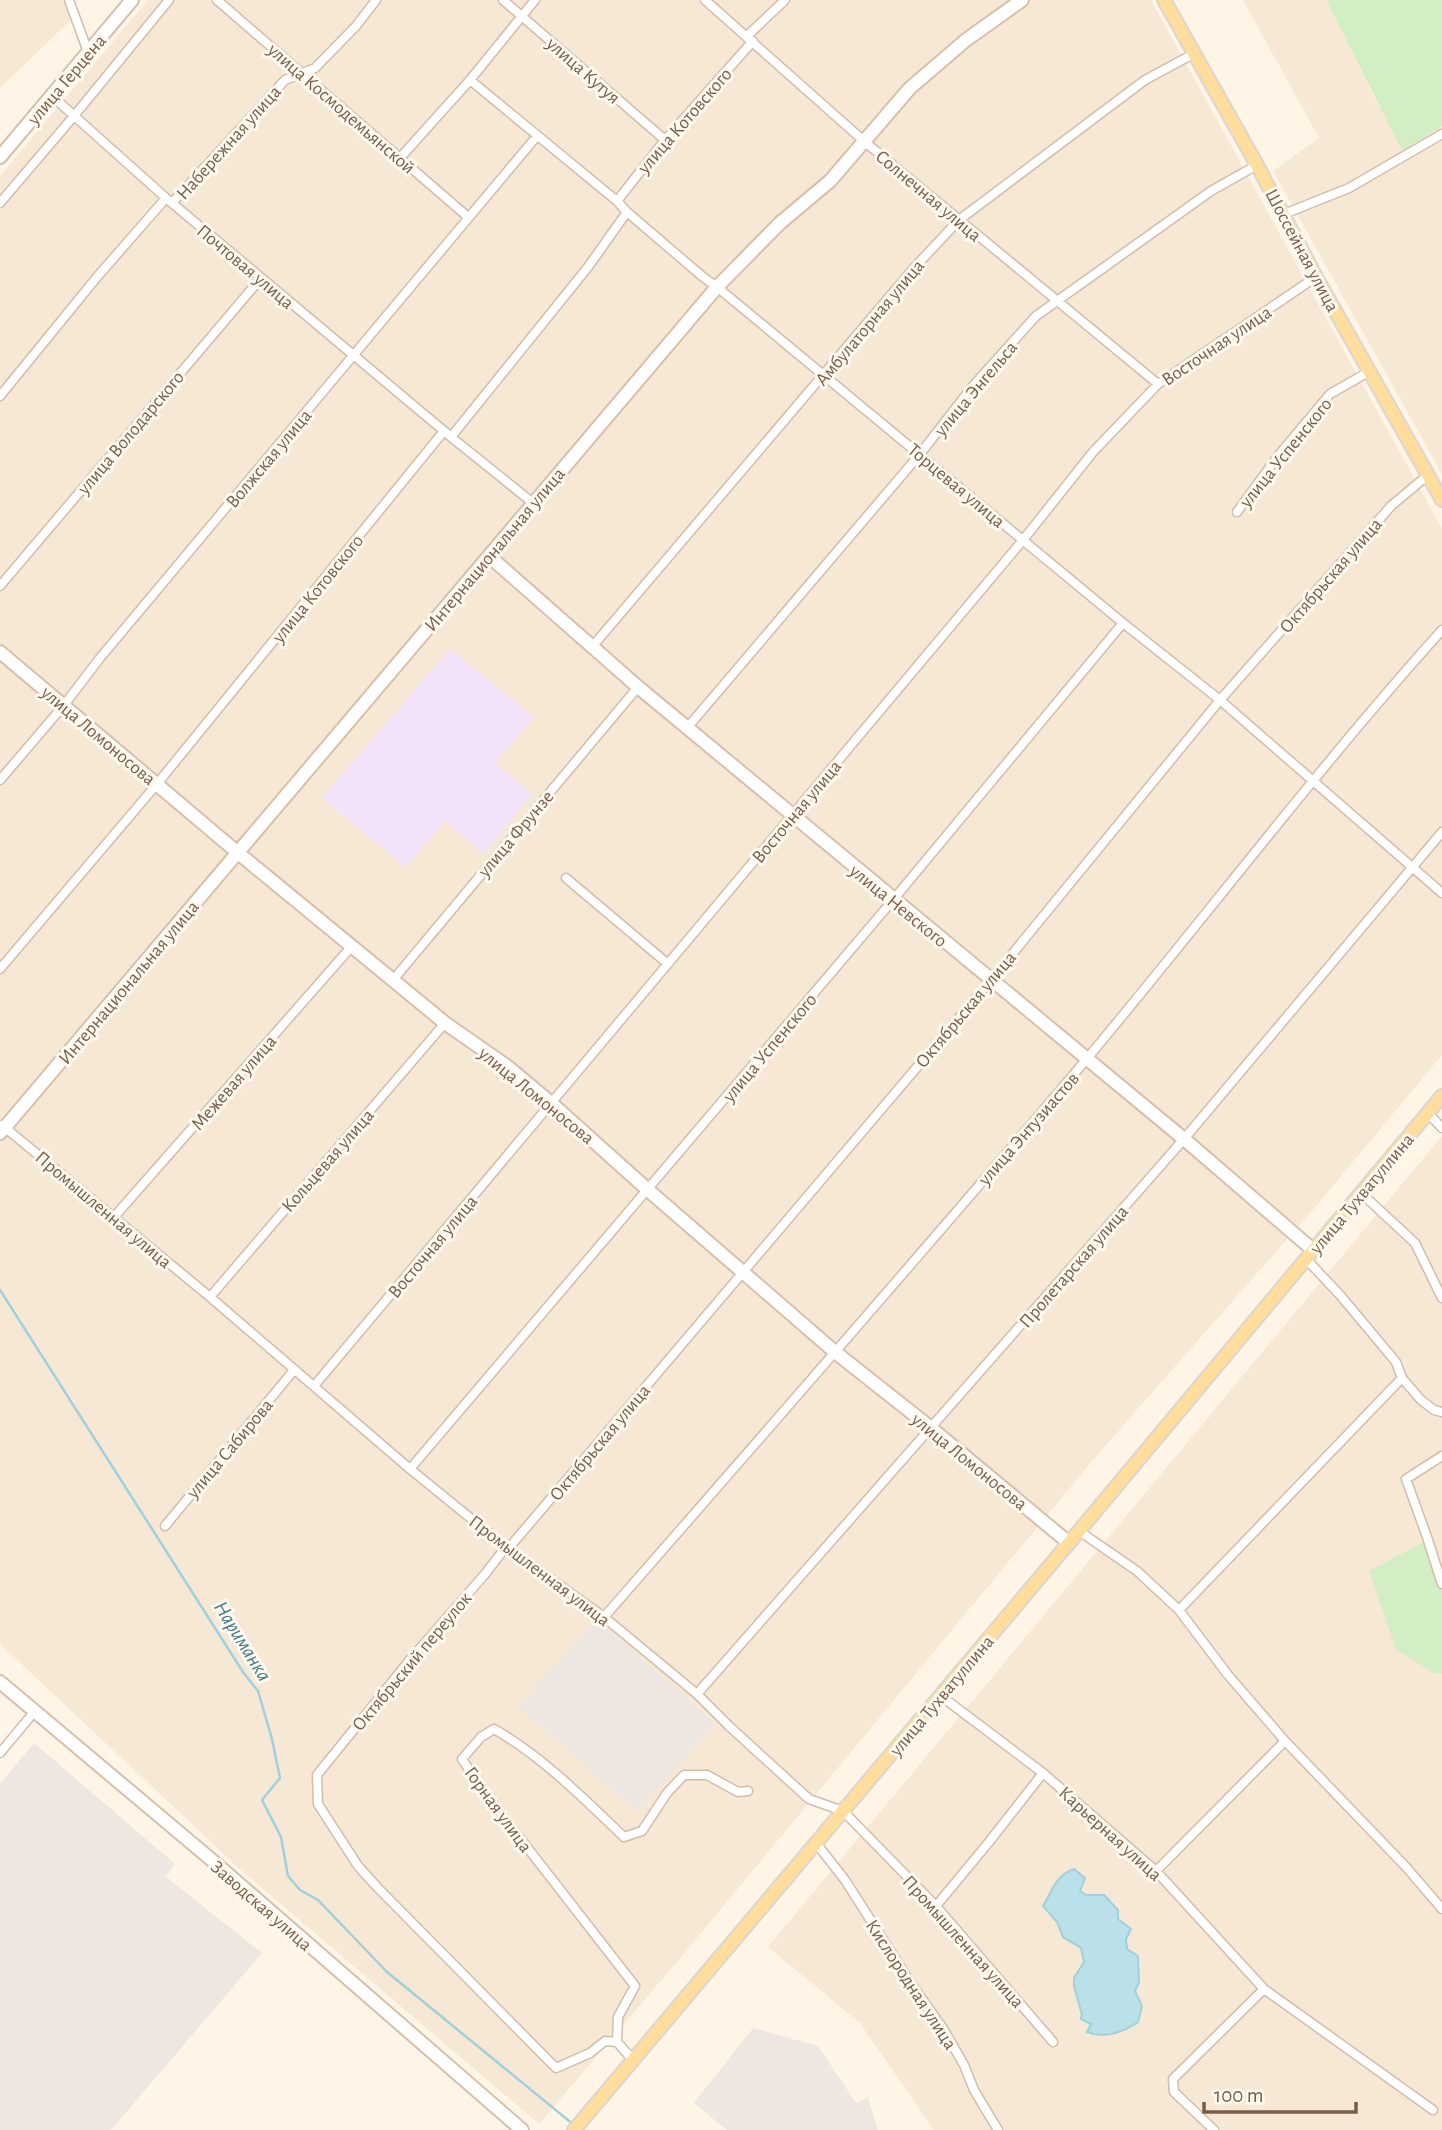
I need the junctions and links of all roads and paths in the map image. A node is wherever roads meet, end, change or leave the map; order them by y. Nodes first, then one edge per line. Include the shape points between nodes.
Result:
1 (69, 0) edge
2 (132, 0) edge
3 (169, 0) edge
4 (217, 0) edge
5 (376, 0) edge
6 (503, 0) edge
7 (535, 0) edge
8 (705, 0) edge
9 (785, 0) edge
10 (1022, 0) edge
11 (1164, 0) edge
12 (521, 16) junction
13 (750, 39) junction
14 (88, 52) junction
15 (1195, 53) junction
16 (302, 74) junction
17 (470, 80) junction
18 (52, 96) junction
19 (74, 117) junction
20 (1442, 134) edge
21 (537, 136) junction
22 (665, 140) junction
23 (865, 142) junction
24 (2, 148) edge
25 (400, 158) junction
26 (1257, 165) junction
27 (169, 201) junction
28 (617, 201) junction
29 (0, 203) edge
30 (627, 212) junction
31 (1284, 214) junction
32 (468, 217) junction
33 (959, 220) junction
34 (1316, 277) junction
35 (261, 278) junction
36 (717, 287) junction
37 (1056, 301) junction
38 (352, 355) junction
39 (1370, 371) junction
40 (824, 375) junction
41 (1158, 384) junction
42 (0, 396) edge
43 (444, 431) junction
44 (452, 437) junction
45 (920, 454) junction
46 (1428, 475) junction
47 (1442, 500) edge
48 (533, 503) junction
49 (1237, 513) dead end
50 (1023, 540) junction
51 (489, 556) junction
52 (0, 586) edge
53 (1123, 623) junction
54 (1442, 630) edge
55 (592, 647) junction
56 (0, 652) edge
57 (638, 687) junction
58 (1220, 700) junction
59 (64, 705) junction
60 (687, 728) junction
61 (0, 780) edge
62 (1313, 782) junction
63 (157, 784) junction
64 (792, 817) junction
65 (1442, 832) edge
66 (237, 852) junction
67 (1412, 869) junction
68 (566, 878) dead end
69 (1442, 893) edge
70 (893, 900) junction
71 (352, 946) junction
72 (668, 964) junction
73 (0, 969) edge
74 (393, 980) junction
75 (990, 980) junction
76 (445, 1023) junction
77 (1087, 1059) junction
78 (1442, 1096) edge
79 (551, 1103) junction
80 (1428, 1113) junction
81 (2, 1128) edge
82 (1442, 1128) edge
83 (1184, 1139) junction
84 (648, 1190) junction
85 (1361, 1193) junction
86 (114, 1217) junction
87 (1310, 1254) junction
88 (742, 1272) junction
89 (210, 1297) junction
90 (1442, 1298) edge
91 (835, 1352) junction
92 (294, 1370) junction
93 (1402, 1378) junction
94 (314, 1387) junction
95 (1442, 1412) edge
96 (931, 1428) junction
97 (1442, 1456) edge
98 (410, 1469) junction
99 (165, 1526) dead end
100 (1079, 1531) junction
101 (1069, 1543) junction
102 (507, 1548) junction
103 (1442, 1584) edge
104 (1179, 1610) junction
105 (604, 1618) junction
106 (0, 1682) edge
107 (697, 1694) junction
108 (941, 1696) junction
109 (34, 1712) junction
110 (1284, 1741) junction
111 (0, 1753) edge
112 (1043, 1773) junction
113 (748, 1791) dead end
114 (842, 1811) junction
115 (816, 1843) junction
116 (1156, 1871) junction
117 (936, 1906) junction
118 (1442, 1909) edge
119 (1265, 1989) junction
120 (617, 2042) junction
121 (1053, 2042) dead end
122 (633, 2060) junction
123 (1433, 2110) dead end
124 (522, 2130) edge
125 (574, 2130) edge
126 (998, 2130) edge
127 (1214, 2130) edge

1 - 14 street
2 - 14 street, улица Герцена
3 - 19 street
4 - 16 street, улица Космодемьянской
5 - 16 street, Набережная улица via 315,68
6 - 12 street, улица Кутуя
7 - 12 street
8 - 13 street, Солнечная улица
9 - 13 street, улица Котовского
10 - 23 street, Интернациональная улица via 910,88
11 - 15 main road, Шоссейная улица
12 - 17 street
12 - 22 street, улица Кутуя
13 - 22 street, улица Котовского
13 - 23 street, Солнечная улица
14 - 18 street, улица Герцена
15 - 26 main road, Шоссейная улица
15 - 33 street, Амбулаторная улица via 1145,80
16 - 25 street, улица Космодемьянской
16 - 27 street, Набережная улица via 285,80
17 - 21 street, Торцевая улица
17 - 25 street
18 - 19 street, Почтовая улица
18 - 24 street, улица Герцена
19 - 27 street, Почтовая улица
19 - 29 street
20 - 31 street via 1349,188
21 - 28 street, Торцевая улица
21 - 32 street, Волжская улица
22 - 28 street, улица Котовского
23 - 33 street, Солнечная улица
23 - 36 street, Интернациональная улица
25 - 32 street, улица Космодемьянской
26 - 31 main road, Шоссейная улица
26 - 37 street, улица Энгельса via 1211,191
27 - 35 street, Почтовая улица
27 - 42 street, Набережная улица via 97,276
28 - 30 street, Торцевая улица
30 - 36 street, Торцевая улица
30 - 44 street
31 - 34 main road, Шоссейная улица
32 - 38 street, Волжская улица
33 - 37 street, Солнечная улица
33 - 40 street, Амбулаторная улица
34 - 39 main road, Шоссейная улица
34 - 41 street, Восточная улица
35 - 38 street, Почтовая улица
35 - 52 street, улица Володарского
36 - 40 street, Торцевая улица
36 - 48 street, Интернациональная улица
37 - 41 street, Солнечная улица
37 - 45 street, улица Энгельса via 1036,316 991,366
38 - 43 street, Почтовая улица
38 - 59 street, Волжская улица
39 - 46 main road, Шоссейная улица
39 - 49 street, улица Успенского via 1331,394
40 - 45 street, Торцевая улица
40 - 55 street, Амбулаторная улица
41 - 50 street, Восточная улица via 1093,452
43 - 44 street
43 - 63 street, улица Котовского
44 - 48 street
45 - 50 street, Торцевая улица
45 - 60 street, улица Энгельса
46 - 47 main road, Шоссейная улица
46 - 58 street, Октябрьская улица via 1391,506
48 - 51 street, Интернациональная улица
50 - 53 street, Торцевая улица
50 - 64 street, Восточная улица
51 - 55 street, улица Невского
51 - 66 street, Интернациональная улица
53 - 58 street, Торцевая улица
53 - 70 street, улица Успенского
54 - 62 street, улица Энтузиастов
55 - 57 street, улица Невского
56 - 59 street, улица Ломоносова
57 - 60 street, улица Невского
57 - 74 street, улица Фрунзе
58 - 62 street, Торцевая улица
58 - 75 street, Октябрьская улица
59 - 61 street, Волжская улица
59 - 63 street, улица Ломоносова
60 - 64 street, улица Невского
62 - 67 street, Торцевая улица
62 - 77 street, улица Энтузиастов
63 - 66 street, улица Ломоносова
63 - 73 street, улица Котовского
64 - 70 street, улица Невского
64 - 72 street, Восточная улица
65 - 67 street, Пролетарская улица
66 - 71 street, улица Ломоносова
66 - 81 street, Интернациональная улица
67 - 69 street, Торцевая улица
67 - 83 street, Пролетарская улица
68 - 72 street
70 - 75 street, улица Невского
70 - 84 street, улица Успенского
71 - 74 street, улица Ломоносова
71 - 86 street, Межевая улица
72 - 79 street, Восточная улица
74 - 76 street, улица Ломоносова
75 - 77 street, улица Невского
75 - 88 street, Октябрьская улица
76 - 79 street, улица Ломоносова
76 - 89 street, Кольцевая улица
77 - 83 street, улица Невского
77 - 91 street, улица Энтузиастов
78 - 80 main road, улица Тухватуллина
79 - 84 street, улица Ломоносова
79 - 94 street, Восточная улица
80 - 82 street
80 - 85 main road, улица Тухватуллина
81 - 86 street, Промышленная улица
83 - 87 street, улица Невского
83 - 96 street, Пролетарская улица
84 - 88 street, улица Ломоносова
84 - 98 street, улица Успенского
85 - 87 main road, улица Тухватуллина
85 - 90 street via 1415,1242
86 - 89 street, Промышленная улица
87 - 93 street, улица Тухватуллина via 1396,1362
87 - 100 main road, улица Тухватуллина
88 - 91 street, улица Ломоносова
88 - 102 street, Октябрьская улица
89 - 92 street, Промышленная улица
91 - 96 street, улица Ломоносова
91 - 105 street, улица Энтузиастов
92 - 94 street, Промышленная улица
92 - 99 street, улица Сабирова
93 - 95 street, улица Тухватуллина via 1421,1400
93 - 104 street
94 - 98 street, Промышленная улица
96 - 101 street, улица Ломоносова
96 - 107 street, Пролетарская улица
97 - 103 street via 1406,1479
98 - 102 street, Промышленная улица
100 - 101 main road, улица Тухватуллина
100 - 104 street via 1137,1571
101 - 108 main road, улица Тухватуллина
102 - 105 street, Промышленная улица
102 - 120 street, Октябрьский переулок via 317,1775 318,1804 358,1866 556,2068 605,2041
104 - 110 street
105 - 107 street, Промышленная улица
106 - 109 street, Заводская улица
107 - 114 street, Промышленная улица via 808,1799
108 - 112 street, Карьерная улица
108 - 114 main road, улица Тухватуллина
109 - 111 street
109 - 124 street, Заводская улица
110 - 116 street
110 - 118 street
112 - 116 street, Карьерная улица
112 - 117 street
113 - 120 street, Горная улица via 738,1792 707,1775 684,1776 642,1831 624,1837 544,1763 494,1729 462,1759 635,1986 618,2018
114 - 115 main road, улица Тухватуллина
114 - 117 street, Промышленная улица
115 - 122 main road, улица Тухватуллина
115 - 126 street, Кислородная улица via 944,2030
116 - 119 street, Карьерная улица
117 - 121 street, Промышленная улица
119 - 123 street, Карьерная улица
119 - 127 street via 1173,2079 1174,2092
120 - 122 street
122 - 125 main road, улица Тухватуллина

